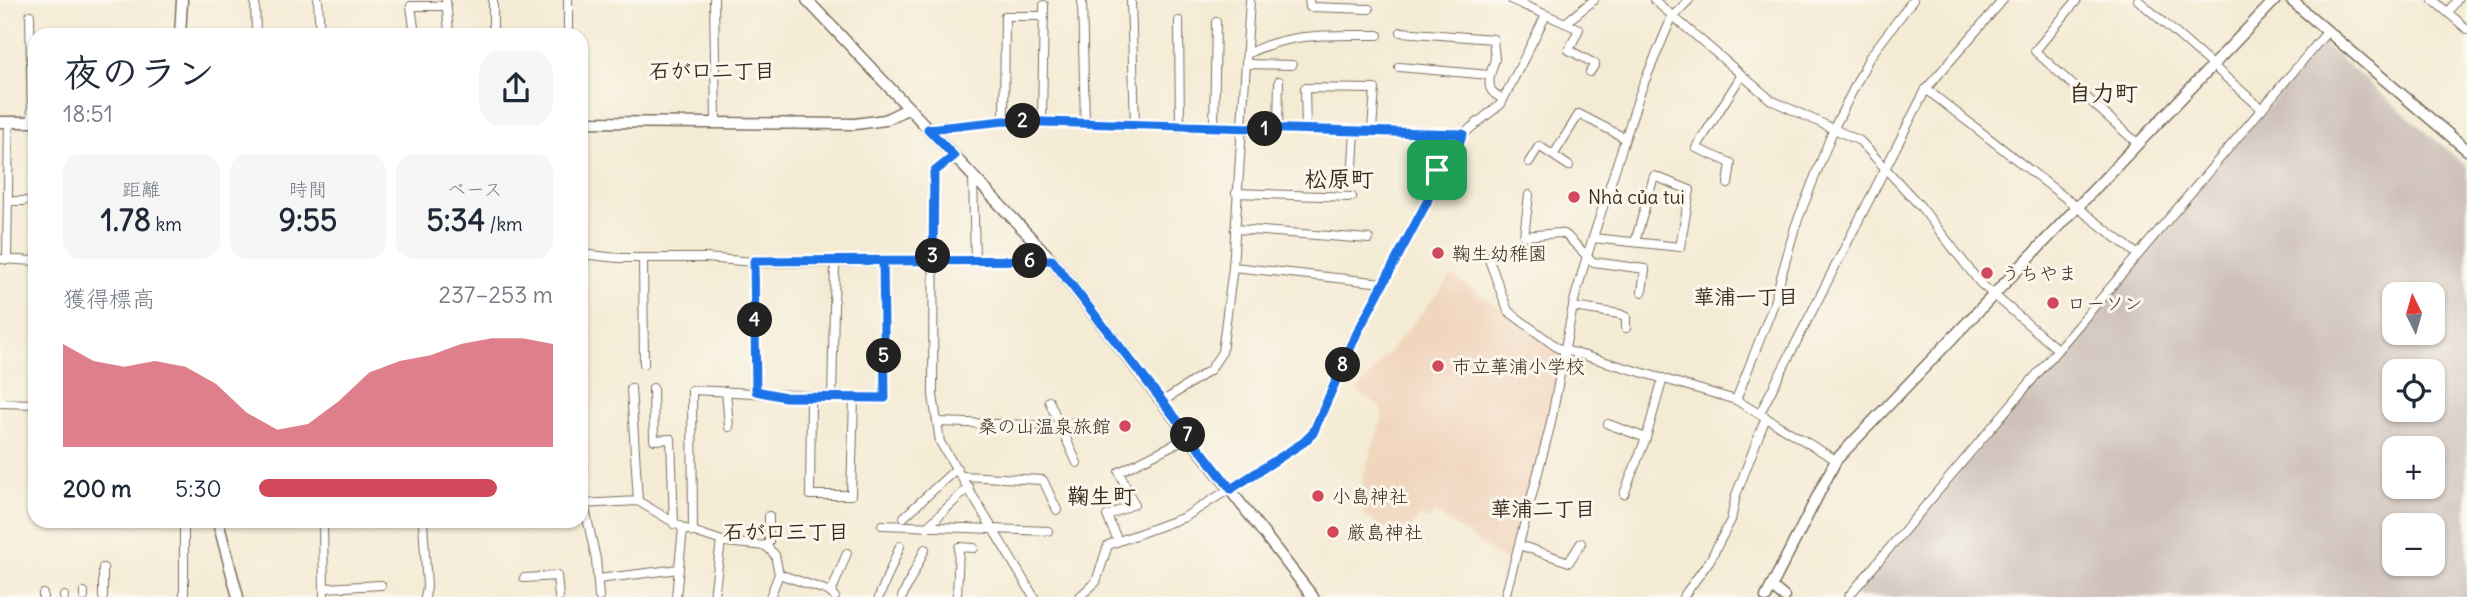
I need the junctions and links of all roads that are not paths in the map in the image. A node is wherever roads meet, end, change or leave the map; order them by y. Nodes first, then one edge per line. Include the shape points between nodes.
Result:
1 (181, 0) edge
2 (255, 0) edge
3 (318, 0) edge
4 (493, 0) edge
5 (568, 0) edge
6 (714, 0) edge
7 (807, 0) edge
8 (1082, 0) edge
9 (1131, 0) edge
10 (1250, 0) edge
11 (1309, 0) edge
12 (1512, 0) edge
13 (1594, 0) edge
14 (1654, 0) edge
15 (1689, 0) edge
16 (1913, 0) edge
17 (2003, 0) edge
18 (2077, 0) edge
19 (2275, 0) edge
20 (2291, 0) edge
21 (2433, 0) edge
22 (2457, 0) edge
23 (2140, 1) edge
24 (446, 3) edge
25 (1044, 5) dead end
26 (1369, 9) dead end
27 (2448, 12) junction
28 (30, 15) dead end
29 (1546, 15) junction
30 (1044, 16) junction
31 (1672, 17) junction
32 (1179, 22) dead end
33 (1216, 22) dead end
34 (1565, 23) junction
35 (30, 28) edge
36 (180, 28) edge
37 (256, 28) edge
38 (320, 28) edge
39 (414, 28) edge
40 (448, 28) edge
41 (493, 28) edge
42 (568, 28) edge
43 (2467, 29) edge
44 (1401, 32) dead end
45 (2328, 32) junction
46 (1378, 35) dead end
47 (1247, 54) junction
48 (1246, 64) junction
49 (1292, 65) dead end
50 (2212, 66) junction
51 (1399, 67) dead end
52 (1590, 72) dead end
53 (1490, 75) junction
54 (1741, 76) junction
55 (1279, 81) dead end
56 (1926, 89) junction
57 (1503, 99) junction
58 (909, 108) junction
59 (2262, 109) junction
60 (1004, 121) junction
61 (1042, 121) junction
62 (4, 122) edge
63 (28, 122) edge
64 (588, 122) edge
65 (716, 122) junction
66 (1085, 123) junction
67 (1135, 125) junction
68 (1214, 127) junction
69 (1180, 128) junction
70 (1834, 128) junction
71 (928, 129) junction
72 (1242, 129) junction
73 (1278, 129) junction
74 (1306, 129) junction
75 (1355, 130) junction
76 (1372, 130) junction
77 (1463, 134) junction
78 (1625, 138) junction
79 (2137, 143) junction
80 (2467, 150) edge
81 (1554, 154) junction
82 (954, 156) junction
83 (1529, 162) dead end
84 (1353, 165) dead end
85 (1569, 166) dead end
86 (1886, 167) junction
87 (974, 176) junction
88 (1728, 184) dead end
89 (1236, 192) junction
90 (1530, 195) dead end
91 (1352, 197) dead end
92 (8, 201) junction
93 (24, 201) dead end
94 (2078, 207) junction
95 (1235, 229) junction
96 (1593, 238) junction
97 (1369, 239) dead end
98 (1635, 242) junction
99 (2137, 254) junction
100 (588, 255) edge
101 (1488, 257) dead end
102 (3, 259) edge
103 (643, 259) junction
104 (1586, 259) junction
105 (933, 260) junction
106 (1052, 260) junction
107 (28, 261) edge
108 (754, 261) junction
109 (883, 261) junction
110 (975, 261) junction
111 (835, 262) junction
112 (1233, 267) junction
113 (1383, 283) junction
114 (1643, 292) dead end
115 (1992, 296) junction
116 (1573, 307) junction
117 (1626, 328) dead end
118 (2057, 349) junction
119 (1564, 350) junction
120 (645, 364) dead end
121 (1663, 378) junction
122 (631, 388) dead end
123 (653, 388) dead end
124 (726, 391) junction
125 (756, 391) junction
126 (811, 397) junction
127 (832, 398) junction
128 (853, 398) junction
129 (1736, 400) junction
130 (1049, 401) dead end
131 (1162, 402) junction
132 (0, 403) edge
133 (28, 404) edge
134 (1763, 415) junction
135 (938, 422) junction
136 (1073, 423) dead end
137 (1608, 424) dead end
138 (1058, 426) junction
139 (729, 427) dead end
140 (1189, 437) junction
141 (1646, 438) junction
142 (1836, 460) junction
143 (1077, 463) dead end
144 (957, 468) junction
145 (963, 477) junction
146 (969, 487) junction
147 (1231, 489) junction
148 (1625, 494) dead end
149 (638, 501) junction
150 (588, 504) edge
151 (1057, 510) dead end
152 (769, 516) dead end
153 (904, 517) dead end
154 (674, 524) junction
155 (882, 525) dead end
156 (928, 527) junction
157 (184, 528) edge
158 (220, 528) edge
159 (323, 528) edge
160 (423, 528) edge
161 (588, 528) edge
162 (683, 528) junction
163 (693, 531) junction
164 (996, 531) junction
165 (1048, 531) dead end
166 (720, 541) junction
167 (1118, 541) junction
168 (1581, 543) dead end
169 (1519, 545) junction
170 (765, 546) junction
171 (900, 546) dead end
172 (974, 548) dead end
173 (925, 549) dead end
174 (846, 553) dead end
175 (103, 568) dead end
176 (679, 569) junction
177 (779, 574) junction
178 (524, 578) dead end
179 (598, 579) junction
180 (381, 585) dead end
181 (1769, 592) edge
182 (325, 593) edge
183 (833, 595) edge
184 (103, 597) edge
185 (184, 597) edge
186 (238, 597) edge
187 (425, 597) edge
188 (559, 597) edge
189 (599, 597) edge
190 (676, 597) edge
191 (714, 597) edge
192 (769, 597) edge
193 (878, 597) edge
194 (902, 597) edge
195 (957, 597) edge
196 (1034, 597) edge
197 (1079, 597) edge
198 (1313, 597) edge
199 (1505, 597) edge
200 (1683, 597) edge
201 (1784, 597) edge
202 (1848, 597) edge

1 - 36 street
2 - 37 street
3 - 38 street
4 - 41 street
5 - 42 street
6 - 65 street
7 - 58 street
8 - 66 street
9 - 67 street
10 - 47 street
11 - 26 street via 1310,7
12 - 29 street
13 - 34 street
14 - 31 street
15 - 31 street
16 - 70 street via 1870,58
17 - 56 street
18 - 79 street via 2035,51
19 - 50 street
20 - 45 street
21 - 27 street
22 - 27 street
23 - 50 street
24 - 39 street via 411,6
24 - 40 street
25 - 30 street
27 - 43 street
28 - 35 street
29 - 34 street
29 - 57 street
30 - 60 street via 1005,16
30 - 61 street
31 - 54 street
31 - 78 street
32 - 69 street
33 - 68 street
34 - 52 street via 1579,29 1569,50 1595,64
44 - 53 street via 1493,39 1495,59
45 - 59 street
45 - 80 street
46 - 47 street via 1305,35
47 - 48 street
48 - 49 street
48 - 72 street
50 - 59 street
50 - 79 street
51 - 53 street
53 - 57 street via 1492,94
54 - 70 street via 1771,100
54 - 88 street via 1696,148 1731,163
55 - 73 street
56 - 86 street
56 - 94 street
57 - 77 street
58 - 65 street via 885,120 855,124
58 - 71 street
59 - 99 street
60 - 61 street
60 - 71 street
61 - 66 street
62 - 63 street
62 - 92 street
64 - 65 street
66 - 67 street
67 - 69 street
68 - 69 street
68 - 72 street
70 - 86 street via 1860,141
70 - 129 street
71 - 82 street
72 - 73 street
72 - 89 street
73 - 74 street
74 - 75 street
74 - 76 street via 1305,88 1375,89
75 - 76 street
75 - 84 street
76 - 77 street
77 - 113 street via 1437,170 1427,202
78 - 81 street via 1579,114
78 - 96 street
79 - 94 street
81 - 83 street via 1539,146
81 - 85 street
82 - 87 street
82 - 105 street via 934,172
86 - 115 street
86 - 134 street
87 - 106 street
87 - 110 street
89 - 91 street
89 - 95 street
90 - 104 street via 1524,236 1566,235
92 - 93 street
92 - 102 street
94 - 99 street
94 - 115 street
95 - 97 street
95 - 112 street
96 - 98 street
96 - 104 street
98 - 98 street via 1654,176 1690,190 1680,247
99 - 118 street
100 - 103 street
101 - 119 street via 1508,312
102 - 107 street
103 - 108 street
103 - 120 street
104 - 114 street via 1645,269
104 - 116 street
105 - 109 street
105 - 110 street
105 - 135 street via 933,395
106 - 110 street
106 - 131 street
108 - 111 street
108 - 125 street
109 - 111 street
109 - 128 street via 885,398
111 - 127 street
112 - 113 street
112 - 131 street via 1222,352 1210,370
113 - 147 street via 1313,433
115 - 118 street
115 - 142 street
116 - 117 street via 1620,314 1626,317
116 - 119 street
118 - 202 street
119 - 121 street
119 - 169 street via 1550,427
121 - 129 street
121 - 141 street
122 - 149 street
123 - 154 street via 653,440 671,439
124 - 125 street
124 - 139 street
124 - 163 street via 692,390
125 - 126 street
126 - 127 street
126 - 128 street via 810,495 850,495
127 - 128 street
129 - 134 street
130 - 138 street
131 - 140 street
132 - 133 street
134 - 142 street
134 - 200 street via 1731,520
135 - 138 street
135 - 144 street via 940,442
136 - 138 street
137 - 141 street
138 - 143 street
140 - 147 street
140 - 167 street via 1119,472 1134,504 1107,516
141 - 148 street
142 - 181 street
144 - 145 street
144 - 153 street
145 - 146 street
145 - 151 street via 1043,480
146 - 156 street
146 - 164 street
147 - 167 street via 1185,517
147 - 198 street
149 - 150 street
149 - 154 street
152 - 170 street
154 - 162 street
155 - 156 street
156 - 164 street
157 - 185 street
158 - 186 street
159 - 182 street
160 - 187 street
161 - 179 street
162 - 163 street
162 - 176 street
163 - 166 street
164 - 165 street
164 - 196 street
166 - 170 street
166 - 191 street
167 - 197 street via 1108,545 1096,582
168 - 169 street via 1569,562
169 - 199 street
170 - 177 street via 775,555
171 - 193 street
172 - 195 street via 959,547
173 - 194 street
174 - 183 street
175 - 184 street
176 - 179 street
176 - 190 street
177 - 183 street
177 - 192 street
178 - 188 street via 557,576
179 - 189 street
180 - 182 street
181 - 201 street

